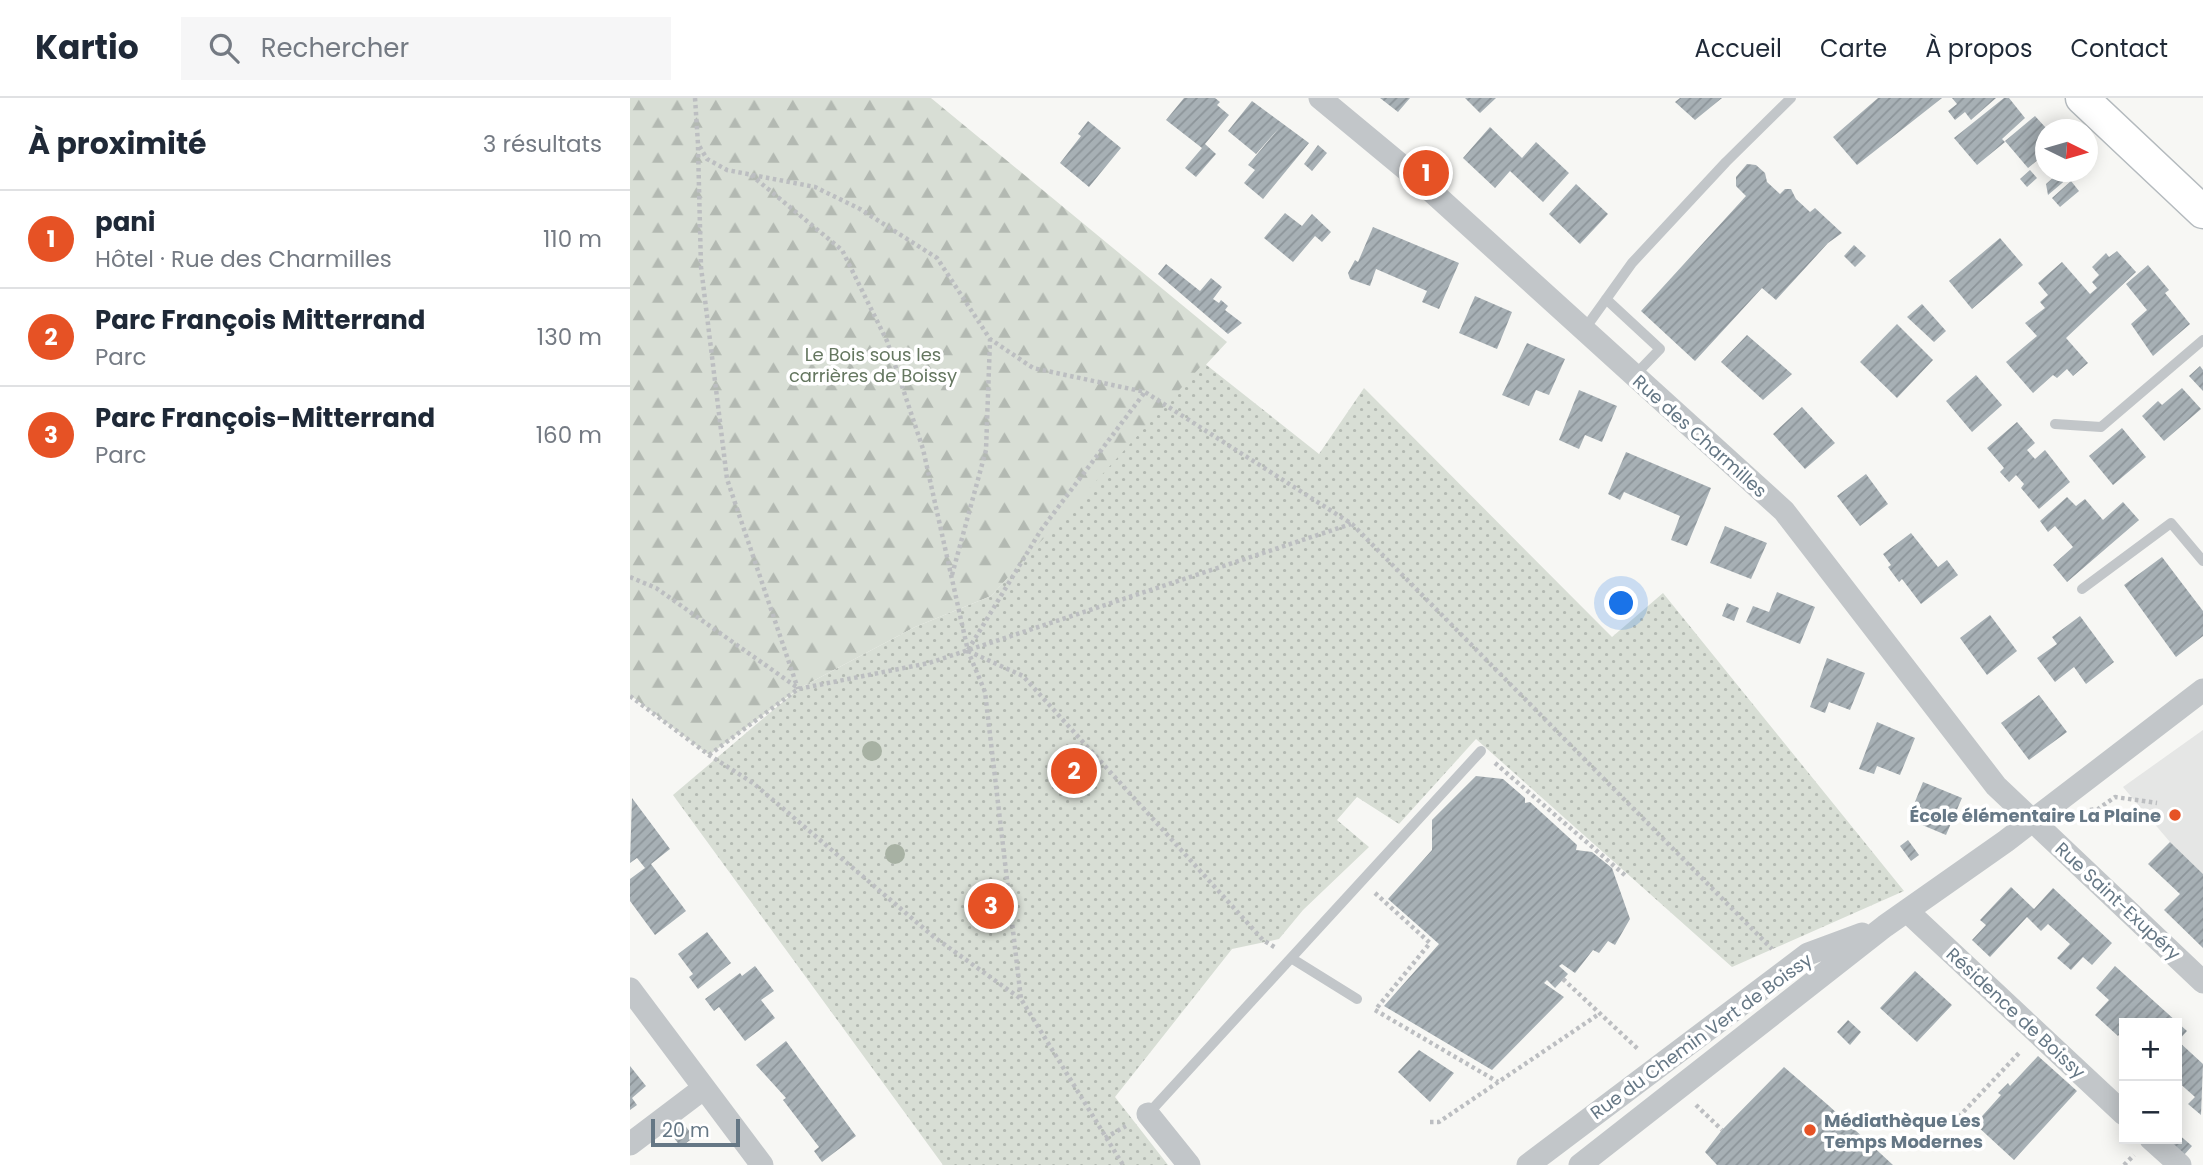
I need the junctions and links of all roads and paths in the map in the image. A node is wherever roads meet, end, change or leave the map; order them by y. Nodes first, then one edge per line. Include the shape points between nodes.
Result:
1 (695, 98) edge
2 (1320, 98) edge
3 (1791, 98) edge
4 (2082, 98) edge
5 (698, 144) junction
6 (750, 174) junction
7 (2203, 212) edge
8 (1606, 299) junction
9 (1584, 330) junction
10 (990, 339) junction
11 (2203, 341) edge
12 (1634, 376) junction
13 (1144, 392) junction
14 (2056, 424) dead end
15 (1352, 524) junction
16 (2203, 561) edge
17 (630, 577) edge
18 (952, 578) junction
19 (2082, 589) dead end
20 (968, 651) junction
21 (799, 689) junction
22 (2203, 690) edge
23 (630, 696) edge
24 (1481, 751) joint
25 (709, 755) junction
26 (2157, 803) dead end
27 (2040, 828) junction
28 (1628, 877) dead end
29 (1362, 881) junction
30 (1908, 911) junction
31 (1885, 926) junction
32 (1292, 958) junction
33 (1789, 968) junction
34 (2203, 982) edge
35 (630, 989) edge
36 (1021, 999) junction
37 (1357, 999) joint
38 (1376, 1010) junction
39 (1599, 1014) dead end
40 (2038, 1033) junction
41 (1498, 1082) junction
42 (704, 1088) junction
43 (2119, 1109) edge
44 (1148, 1114) joint
45 (1430, 1122) dead end
46 (1949, 1127) dead end
47 (630, 1144) edge
48 (2157, 1144) edge
49 (762, 1165) edge
50 (1123, 1165) edge
51 (1189, 1165) edge
52 (1528, 1165) edge
53 (1580, 1165) edge
54 (2180, 1165) edge

1 - 5 path
2 - 9 street, Rue des Charmilles via 1419,180
3 - 8 lane via 1642,253
4 - 7 main road
5 - 6 path via 707,159 727,170
5 - 21 path via 701,267 727,479
6 - 10 path via 815,187 860,209 937,258
6 - 18 path via 842,250 887,341 923,449
8 - 9 lane
8 - 12 lane via 1660,349
9 - 12 street, Rue des Charmilles
10 - 13 path via 1033,368
10 - 18 path via 986,450
11 - 14 lane via 2101,427
12 - 27 street, Rue des Charmilles via 1784,511 1996,786
13 - 15 path
13 - 20 path via 1041,530
15 - 20 path
15 - 33 path
16 - 19 lane via 2171,523
17 - 21 path via 656,588
18 - 20 path
20 - 21 path
20 - 32 path via 1023,677 1263,940
20 - 36 path via 985,692
21 - 25 path
22 - 27 street, Rue du Chemin Vert de Boissy
23 - 25 path
24 - 28 path
24 - 29 lane
25 - 36 path via 762,790 934,937
26 - 27 path via 2115,797 2098,809 2081,810
27 - 30 street, Rue du Chemin Vert de Boissy
27 - 34 street, Rue Saint-Exupéry
29 - 32 lane
29 - 38 path via 1430,943
30 - 31 street, Rue du Chemin Vert de Boissy
30 - 40 street, Résidence de Boissy
31 - 33 street, Rue du Chemin Vert de Boissy via 1808,954
31 - 53 street, Rue du Chemin Vert de Boissy
32 - 37 lane
32 - 44 lane
33 - 52 street, Rue du Chemin Vert de Boissy
35 - 42 street
36 - 50 path
37 - 38 path
38 - 41 path
39 - 41 path
40 - 43 street, Résidence de Boissy
40 - 46 path
41 - 45 path via 1439,1122
42 - 47 street
42 - 49 street
44 - 51 street
48 - 54 street

